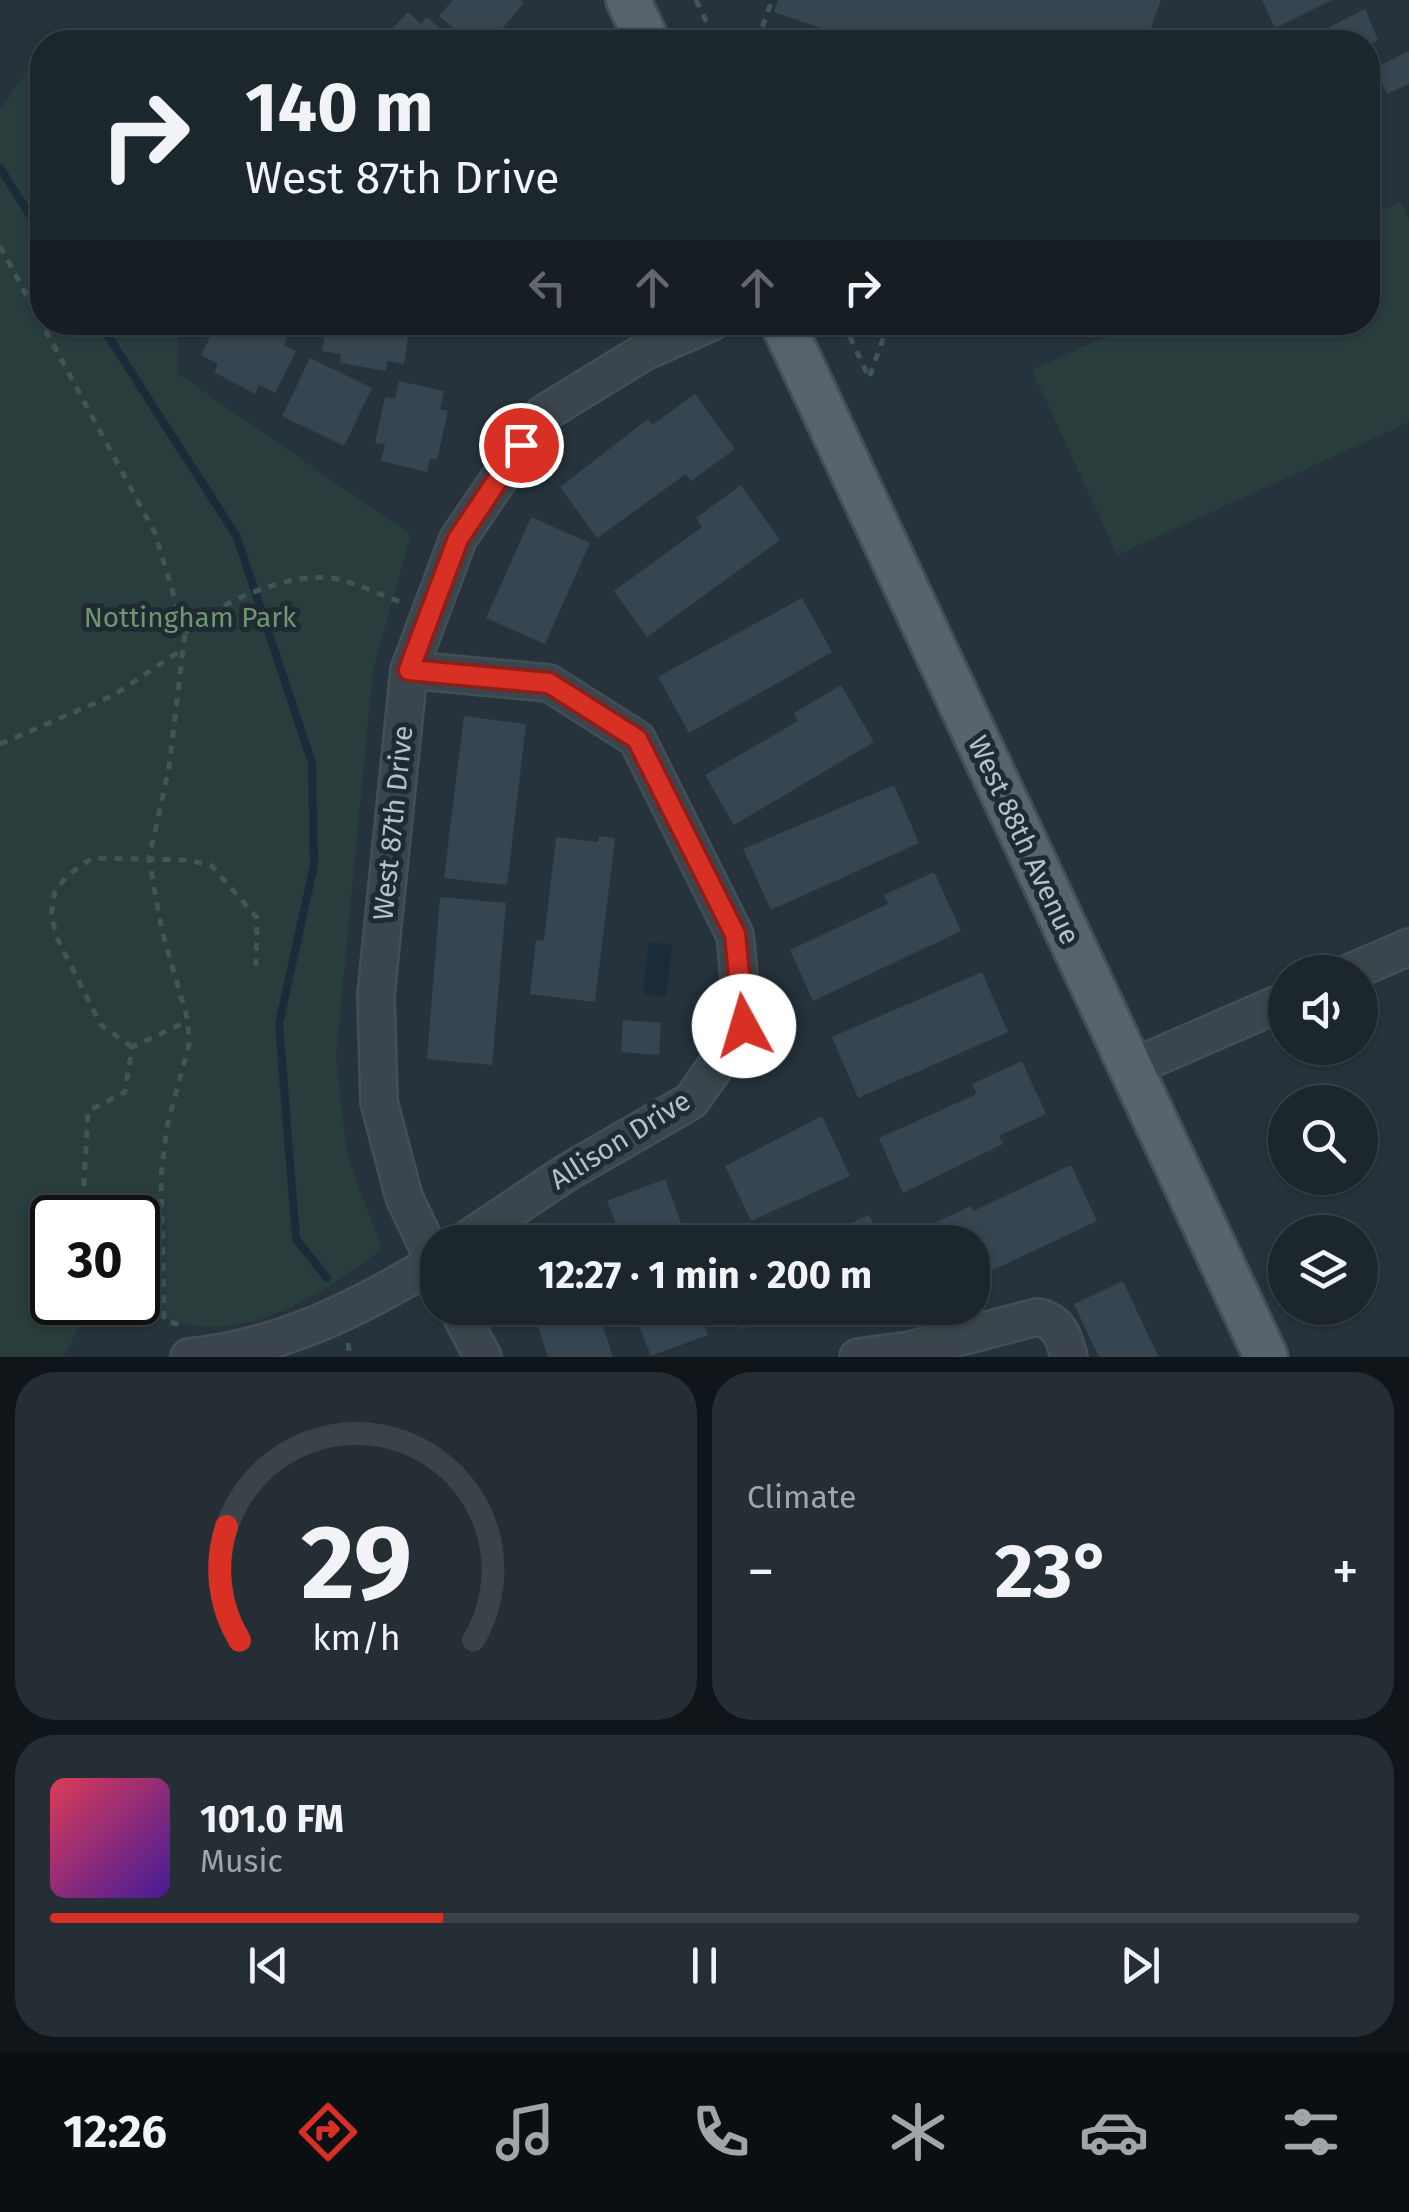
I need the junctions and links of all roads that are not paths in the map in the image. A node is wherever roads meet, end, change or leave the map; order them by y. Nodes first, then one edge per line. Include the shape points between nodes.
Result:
1 (628, 0) edge
2 (642, 30) edge
3 (683, 335) edge
4 (788, 335) edge
5 (409, 670) junction
6 (1409, 948) edge
7 (1378, 961) edge
8 (1268, 1009) edge
9 (1131, 1068) junction
10 (422, 1225) edge
11 (491, 1225) edge
12 (420, 1271) edge
13 (467, 1325) edge
14 (192, 1343) edge
15 (911, 1354) edge
16 (483, 1357) edge
17 (858, 1357) edge
18 (1070, 1357) edge
19 (1266, 1357) edge

1 - 2 main road
3 - 5 street, West 87th Drive via 542,414 458,539
4 - 9 main road, West 88th Avenue
5 - 10 street, West 87th Drive via 376,994 379,1102 404,1197
5 - 11 street, Allison Drive via 549,683 637,739 735,934 744,1026 691,1101
6 - 7 street
8 - 9 street
9 - 19 main road, West 88th Avenue
12 - 14 street, Allison Drive via 338,1316 268,1344
13 - 16 street
15 - 17 street
15 - 18 street via 1037,1316 1059,1328

